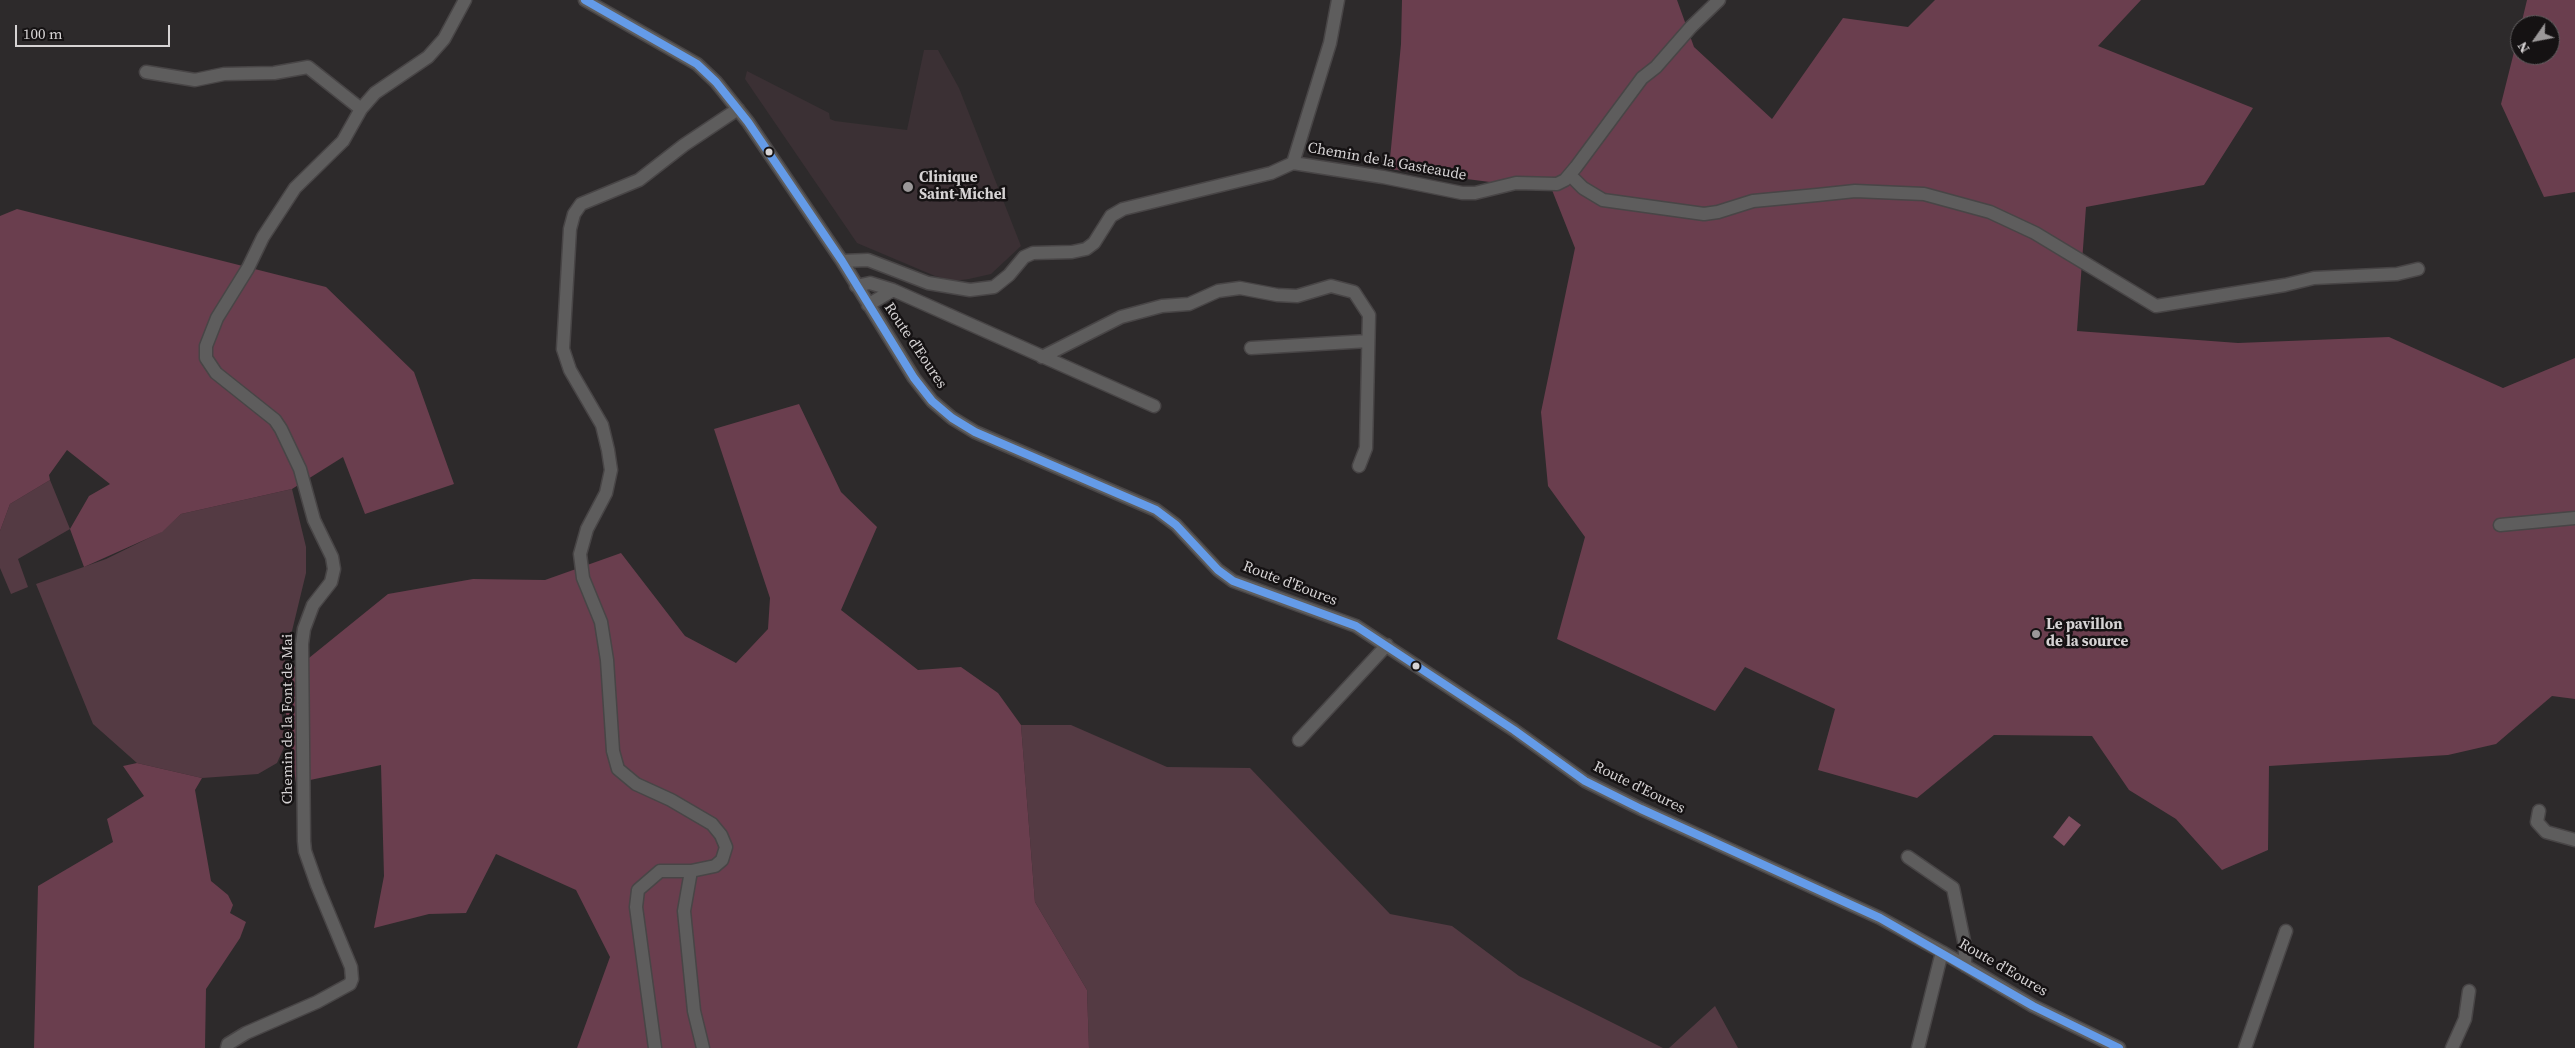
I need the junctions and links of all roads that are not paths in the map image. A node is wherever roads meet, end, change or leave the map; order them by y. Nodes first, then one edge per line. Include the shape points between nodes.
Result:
1 (465, 0) edge
2 (585, 0) edge
3 (1338, 0) edge
4 (1719, 0) edge
5 (146, 72) dead end
6 (361, 108) junction
7 (738, 109) junction
8 (1293, 163) junction
9 (1570, 175) junction
10 (842, 261) junction
11 (2418, 269) dead end
12 (856, 286) junction
13 (893, 290) junction
14 (868, 305) junction
15 (1368, 342) junction
16 (1251, 348) dead end
17 (1042, 357) junction
18 (1154, 406) dead end
19 (1359, 466) dead end
20 (2575, 518) edge
21 (2500, 525) dead end
22 (1387, 645) junction
23 (1300, 740) dead end
24 (2539, 810) dead end
25 (2575, 840) edge
26 (1908, 857) dead end
27 (691, 871) junction
28 (2286, 931) dead end
29 (1942, 952) junction
30 (1965, 966) junction
31 (2470, 991) dead end
32 (227, 1048) edge
33 (655, 1048) edge
34 (703, 1048) edge
35 (1918, 1048) edge
36 (2119, 1048) edge
37 (2245, 1048) edge
38 (2452, 1048) edge

1 - 6 street, Chemin de la Font de Mai via 444,39 428,57 375,93
2 - 7 street, Route d'Eoures via 697,64
3 - 8 street via 1330,44
4 - 9 street via 1642,78
5 - 6 street via 194,80 224,74 274,73 308,68
6 - 32 street, Chemin de la Font de Mai via 343,141 295,188 273,221 217,318 206,346 206,358 216,373 275,420 281,429 300,469 314,520 332,557 331,582 313,605 302,644 304,841 317,885 351,967 352,979 350,984 317,1002 246,1033 228,1044
7 - 10 street, Route d'Eoures
7 - 27 street via 639,180 582,204 574,214 570,228 563,349 570,370 602,425 611,470 606,493 587,529 580,554 583,578 601,622 613,751 623,774 712,824 721,835 726,847 722,860 715,866
8 - 9 street, Chemin de la Gasteaude via 1462,193 1516,183 1557,184
8 - 10 street via 1271,173 1123,209 1111,216 1094,243 1086,249 1033,253 1024,257 994,287 970,290 928,283 868,260
9 - 11 street via 1583,188 1603,200 1704,214 1753,201 1855,191 1924,194 1990,212 2035,233 2156,306 2285,286 2314,278 2397,274
10 - 12 street, Route d'Eoures
12 - 13 street via 870,283
12 - 14 street, Route d'Eoures
13 - 14 street
13 - 17 street
14 - 22 street, Route d'Eoures via 914,378 932,401 952,418 975,432 1156,510 1176,525 1218,570 1233,581 1356,626
15 - 16 street
15 - 17 street via 1369,315 1354,292 1331,286 1290,295 1240,288 1218,291 1189,304 1162,306 1121,317
15 - 19 street via 1366,448
17 - 18 street
20 - 21 street
22 - 23 street
22 - 29 street, Route d'Eoures via 1585,781 1880,918
24 - 25 street via 2537,822 2546,832
26 - 30 street via 1953,888 1966,946
27 - 33 street via 660,871 638,890 636,907
27 - 34 street via 684,911 685,936 694,1011
28 - 37 street
29 - 30 street, Route d'Eoures
29 - 35 street
30 - 36 street, Route d'Eoures via 2032,1006
31 - 38 street via 2465,1019

